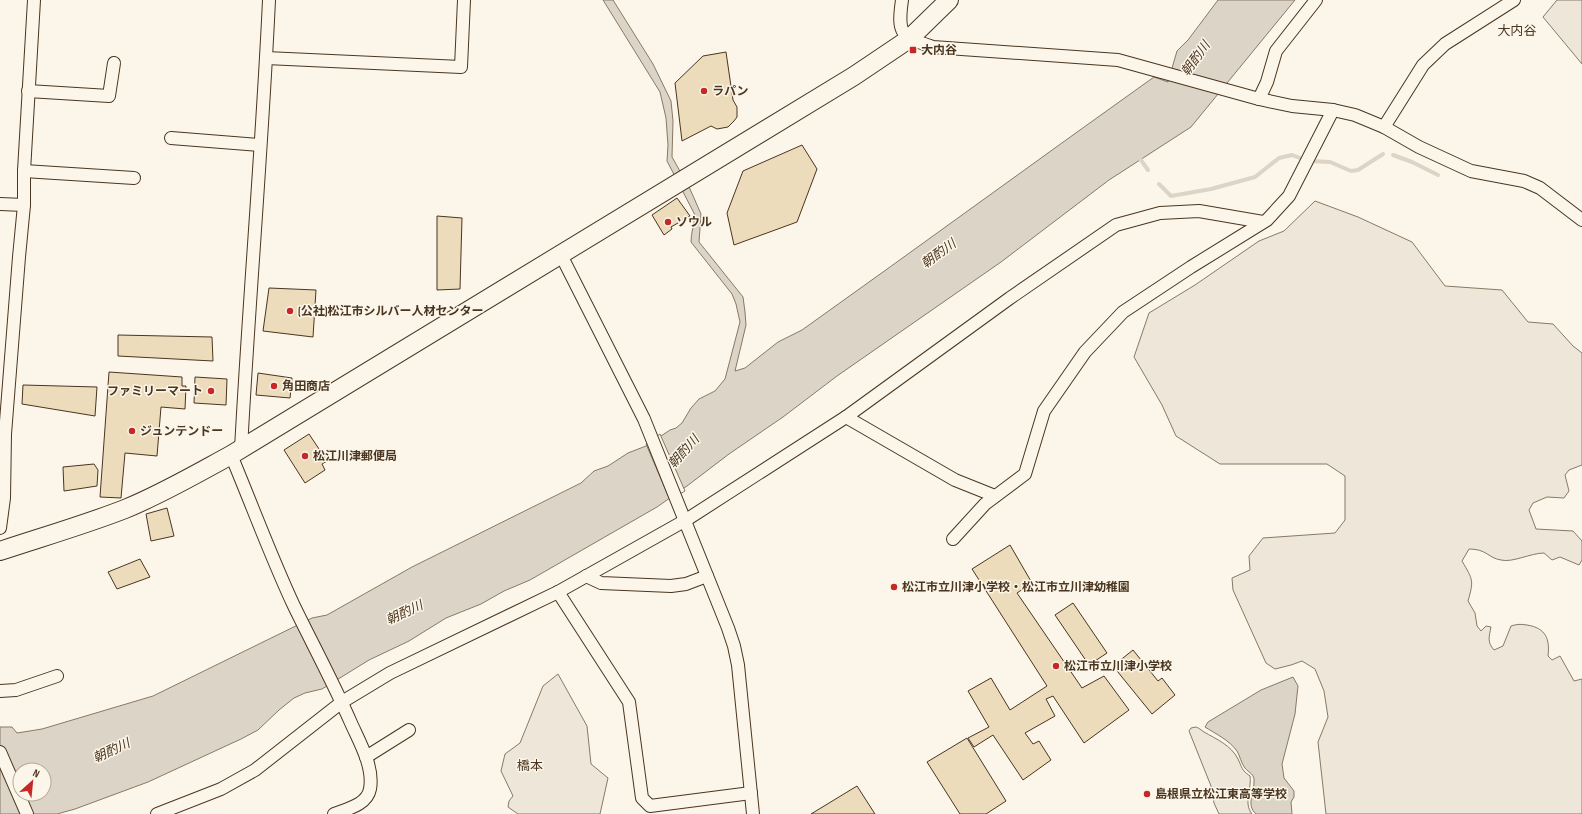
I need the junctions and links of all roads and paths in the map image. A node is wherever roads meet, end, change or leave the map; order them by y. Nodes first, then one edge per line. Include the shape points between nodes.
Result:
1 (34, 0) edge
2 (269, 0) edge
3 (464, 0) edge
4 (902, 0) edge
5 (949, 0) edge
6 (1316, 0) edge
7 (1514, 0) edge
8 (909, 39) junction
9 (266, 58) junction
10 (114, 63) dead end
11 (28, 91) junction
12 (1259, 99) junction
13 (1333, 110) junction
14 (1384, 127) junction
15 (171, 138) dead end
16 (260, 146) junction
17 (24, 171) junction
18 (134, 178) dead end
19 (0, 204) edge
20 (24, 206) junction
21 (1582, 220) edge
22 (1262, 222) junction
23 (561, 255) junction
24 (846, 417) junction
25 (236, 452) junction
26 (995, 496) junction
27 (684, 516) junction
28 (0, 528) edge
29 (953, 539) dead end
30 (0, 551) edge
31 (586, 576) junction
32 (707, 576) junction
33 (558, 592) junction
34 (56, 676) dead end
35 (0, 691) edge
36 (340, 698) junction
37 (409, 730) dead end
38 (0, 752) edge
39 (366, 756) junction
40 (751, 793) junction
41 (27, 814) edge
42 (157, 814) edge
43 (334, 814) edge
44 (753, 814) edge

1 - 11 street
2 - 9 street
3 - 9 street via 461,67
4 - 8 street via 901,28
5 - 8 street
6 - 12 street via 1276,51
7 - 14 street via 1445,44 1423,65
8 - 12 street via 933,48 1118,60
8 - 23 street via 854,76
9 - 16 street
10 - 11 street via 109,96
11 - 17 street
12 - 13 street via 1292,106
13 - 14 street via 1355,115
13 - 22 street via 1289,196 1267,220
14 - 21 street via 1419,147 1471,171 1524,181 1540,188
15 - 16 street
16 - 25 street
17 - 18 street
17 - 20 street
19 - 20 street
20 - 28 street via 5,434 4,498
22 - 24 street via 1199,211 1160,213 1116,225
22 - 26 street via 1122,312 1085,352 1044,411 1025,474
23 - 25 street
23 - 27 street via 644,419
24 - 26 street via 955,480
24 - 27 street
25 - 30 street via 168,489 126,508
25 - 36 street via 294,605
26 - 29 street
27 - 31 street
27 - 32 street
31 - 32 street via 601,583 671,586 686,584
31 - 33 street
32 - 40 street via 728,628 738,665
33 - 36 street
33 - 40 street via 629,702 642,798 650,806
34 - 35 street via 16,690
36 - 39 street
36 - 42 street via 255,770 221,789
37 - 39 street
38 - 41 street
39 - 43 street via 370,775 368,796 359,804
40 - 44 street

